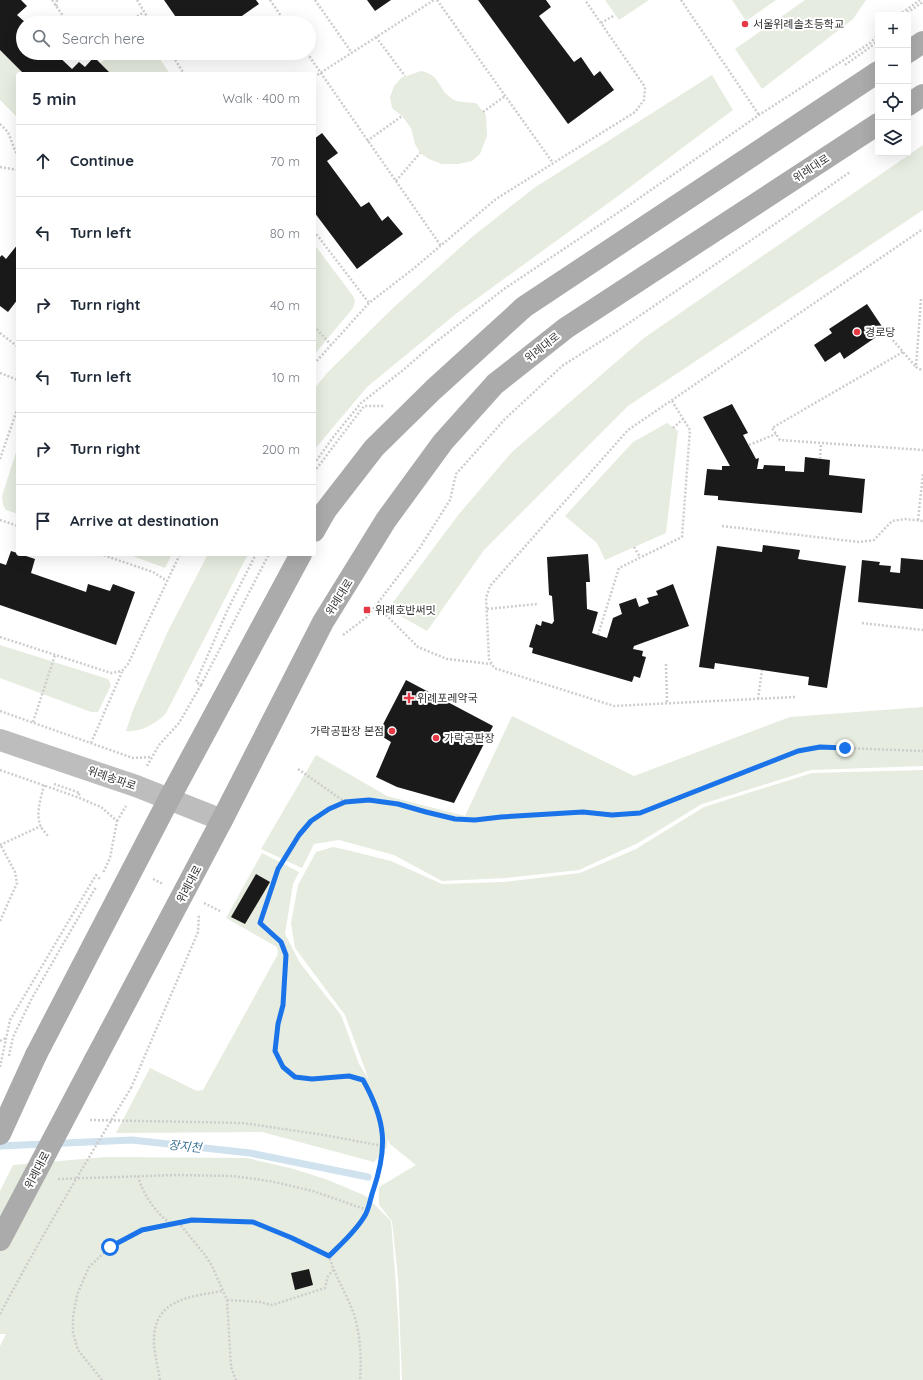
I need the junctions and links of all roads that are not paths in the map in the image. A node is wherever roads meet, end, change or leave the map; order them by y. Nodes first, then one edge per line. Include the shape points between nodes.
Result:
1 (923, 42) edge
2 (911, 50) edge
3 (875, 74) edge
4 (923, 95) edge
5 (911, 103) edge
6 (875, 126) edge
7 (316, 528) edge
8 (300, 556) edge
9 (0, 740) edge
10 (169, 799) junction
11 (222, 820) junction
12 (0, 1134) edge
13 (0, 1240) edge

1 - 2 main road
3 - 7 main road via 524,307 374,448 326,510
4 - 5 main road
6 - 11 main road, 위례대로 via 566,328 495,384 443,442 386,520 323,622
8 - 10 main road
9 - 10 main road, 위례송파로
10 - 11 main road, 위례송파로
10 - 12 main road, bridge via 36,1055
11 - 13 main road, 위례대로, bridge

